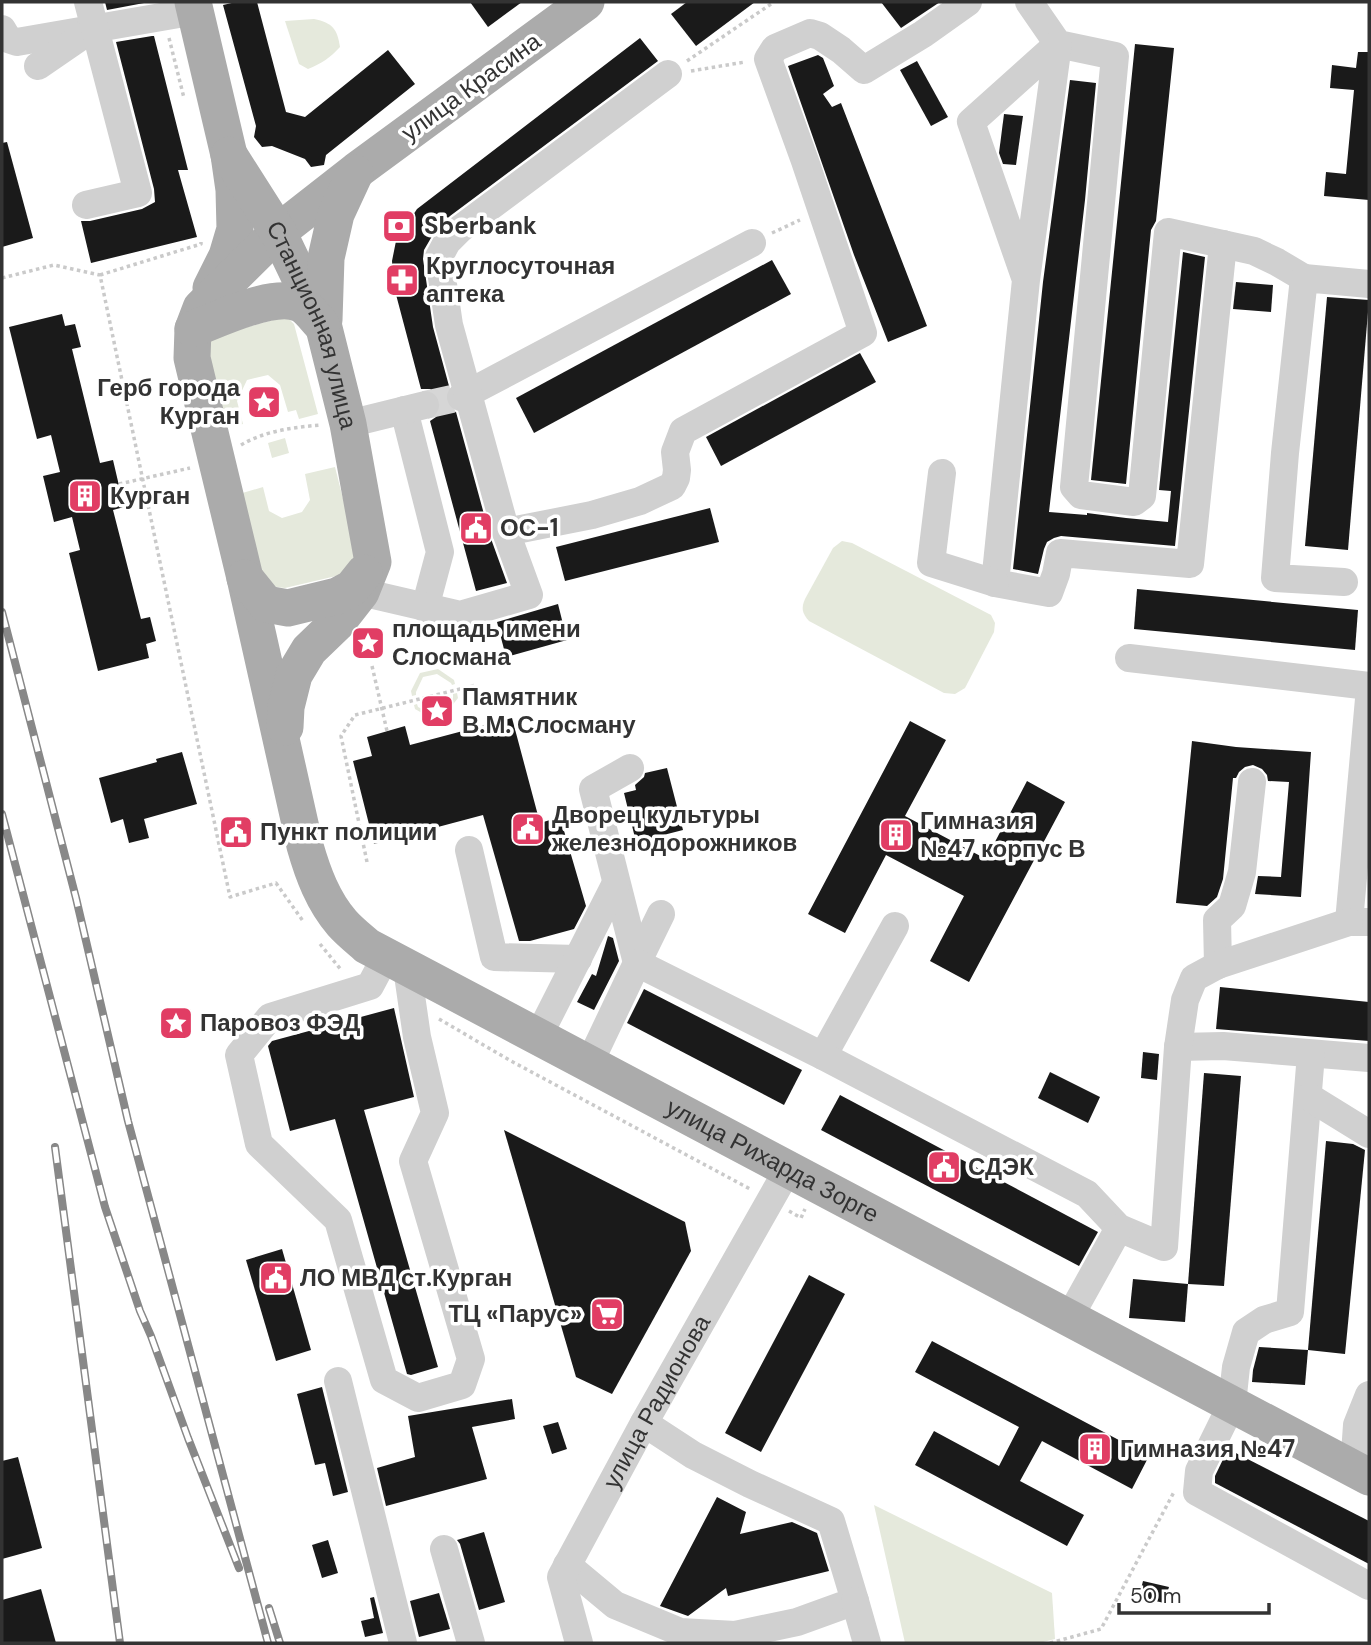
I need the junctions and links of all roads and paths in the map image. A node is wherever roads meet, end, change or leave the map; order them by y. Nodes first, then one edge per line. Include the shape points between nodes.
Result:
1 (586, 2) edge
2 (774, 2) edge
3 (968, 2) edge
4 (1029, 2) edge
5 (184, 10) edge
6 (91, 15) edge
7 (2, 29) edge
8 (1058, 44) junction
9 (768, 59) junction
10 (38, 66) dead end
11 (668, 74) junction
12 (186, 106) dead end
13 (229, 155) junction
14 (355, 171) junction
15 (86, 205) dead end
16 (821, 210) junction
17 (278, 232) junction
18 (203, 234) dead end
19 (752, 243) joint
20 (1223, 244) junction
21 (100, 275) junction
22 (2, 278) edge
23 (1304, 278) junction
24 (1026, 280) junction
25 (1369, 284) edge
26 (324, 328) junction
27 (195, 332) junction
28 (465, 395) junction
29 (348, 424) junction
30 (217, 461) junction
31 (942, 473) dead end
32 (144, 478) junction
33 (119, 484) dead end
34 (1133, 502) junction
35 (1162, 505) dead end
36 (506, 532) junction
37 (367, 577) junction
38 (245, 578) junction
39 (1344, 582) dead end
40 (995, 583) junction
41 (425, 608) junction
42 (1129, 658) dead end
43 (372, 666) dead end
44 (476, 685) dead end
45 (1369, 686) edge
46 (1369, 699) edge
47 (382, 709) junction
48 (387, 731) dead end
49 (284, 753) junction
50 (630, 768) dead end
51 (1252, 782) dead end
52 (469, 850) dead end
53 (367, 862) dead end
54 (615, 883) junction
55 (661, 914) dead end
56 (303, 921) dead end
57 (1359, 922) edge
58 (895, 926) dead end
59 (317, 940) dead end
60 (578, 959) junction
61 (397, 962) junction
62 (637, 963) junction
63 (1218, 965) junction
64 (356, 990) junction
65 (413, 1006) junction
66 (538, 1037) junction
67 (1178, 1047) junction
68 (1311, 1054) junction
69 (824, 1056) junction
70 (1369, 1058) edge
71 (512, 1061) dead end
72 (589, 1064) junction
73 (1309, 1097) junction
74 (1369, 1134) edge
75 (788, 1169) junction
76 (1119, 1228) junction
77 (1069, 1318) junction
78 (338, 1381) dead end
79 (1369, 1395) edge
80 (1231, 1404) junction
81 (644, 1423) junction
82 (1361, 1473) edge
83 (1178, 1484) dead end
84 (444, 1549) dead end
85 (567, 1565) junction
86 (1369, 1586) edge
87 (855, 1601) junction
88 (800, 1633) edge
89 (574, 1642) edge
90 (403, 1643) edge
91 (471, 1643) edge
92 (867, 1643) edge
93 (1050, 1643) edge

1 - 14 main road, улица Красина
2 - 11 path
3 - 9 street via 864,70 810,33 775,48
4 - 8 street
5 - 6 street
5 - 12 path
5 - 13 main road, Станционная улица
6 - 7 street via 17,42
6 - 10 street
6 - 15 street via 138,193
8 - 24 street
8 - 24 street via 971,122
8 - 34 street via 1115,56 1074,487 1081,495
9 - 11 path
9 - 16 street
11 - 28 street via 447,242 439,257
13 - 14 main road via 273,187 297,190
13 - 17 main road, Станционная улица
13 - 27 main road, Станционная улица via 235,229
14 - 17 main road, улица Красина
14 - 26 main road via 336,214 326,258
16 - 19 path
16 - 36 street via 863,333 683,431 672,486 592,515
17 - 26 main road, Станционная улица
17 - 27 main road
18 - 21 path via 201,244
19 - 28 street
20 - 23 street via 1254,251
20 - 34 street via 1168,232 1142,496
20 - 40 street via 1190,564 1060,553 1049,593
21 - 22 path via 54,265
21 - 32 path
23 - 25 street
23 - 39 street via 1275,578
24 - 40 street
26 - 27 main road via 303,305 285,299 268,301
26 - 29 main road, Станционная улица
27 - 30 main road
28 - 36 street
29 - 30 path via 294,427 251,439
29 - 37 main road, Станционная улица via 364,508
29 - 41 street via 415,408 440,552
30 - 32 path
30 - 38 main road
31 - 40 street via 932,563
32 - 33 path
32 - 56 path via 230,897 276,883
34 - 35 street
36 - 41 street via 530,595 460,615
37 - 38 main road via 337,596 288,608 266,604
37 - 41 street
37 - 49 main road via 294,675 286,706
38 - 49 main road, улица Рихарда Зорге
42 - 45 street
43 - 47 path
44 - 47 path
46 - 57 street
47 - 48 path
47 - 53 path via 355,715 341,736
49 - 61 main road, улица Рихарда Зорге via 305,846 325,899 367,946
50 - 54 street via 593,789
51 - 63 street via 1242,872 1232,906 1216,920
52 - 60 street via 494,957
54 - 60 street
54 - 62 street
55 - 62 street
57 - 63 street
58 - 69 street
59 - 64 path
60 - 66 street
61 - 64 street via 370,986
61 - 65 street
61 - 66 main road, улица Рихарда Зорге
62 - 69 street
62 - 72 street
63 - 67 street via 1195,978 1185,1000
64 - 65 street via 270,1017 239,1055 258,1144 338,1220 384,1380 418,1398 462,1385 471,1359 413,1161 435,1113
65 - 71 path
66 - 72 main road, улица Рихарда Зорге
67 - 68 street
67 - 76 street via 1164,1247
68 - 70 street
68 - 73 street
69 - 76 street via 1087,1194
72 - 75 main road, улица Рихарда Зорге
73 - 74 street
73 - 80 street via 1290,1312 1246,1332
75 - 77 main road, улица Рихарда Зорге
75 - 81 street, улица Радионова
76 - 77 street
77 - 80 main road, улица Рихарда Зорге
78 - 90 street
79 - 82 street via 1357,1425
80 - 82 main road, улица Рихарда Зорге
80 - 86 street via 1199,1471 1197,1492
81 - 85 street, улица Радионова
81 - 87 street via 694,1455 831,1521
83 - 93 path via 1101,1629
84 - 91 street
85 - 88 street via 615,1605 680,1632
85 - 89 street, улица Радионова via 561,1577
87 - 88 street
87 - 92 street

